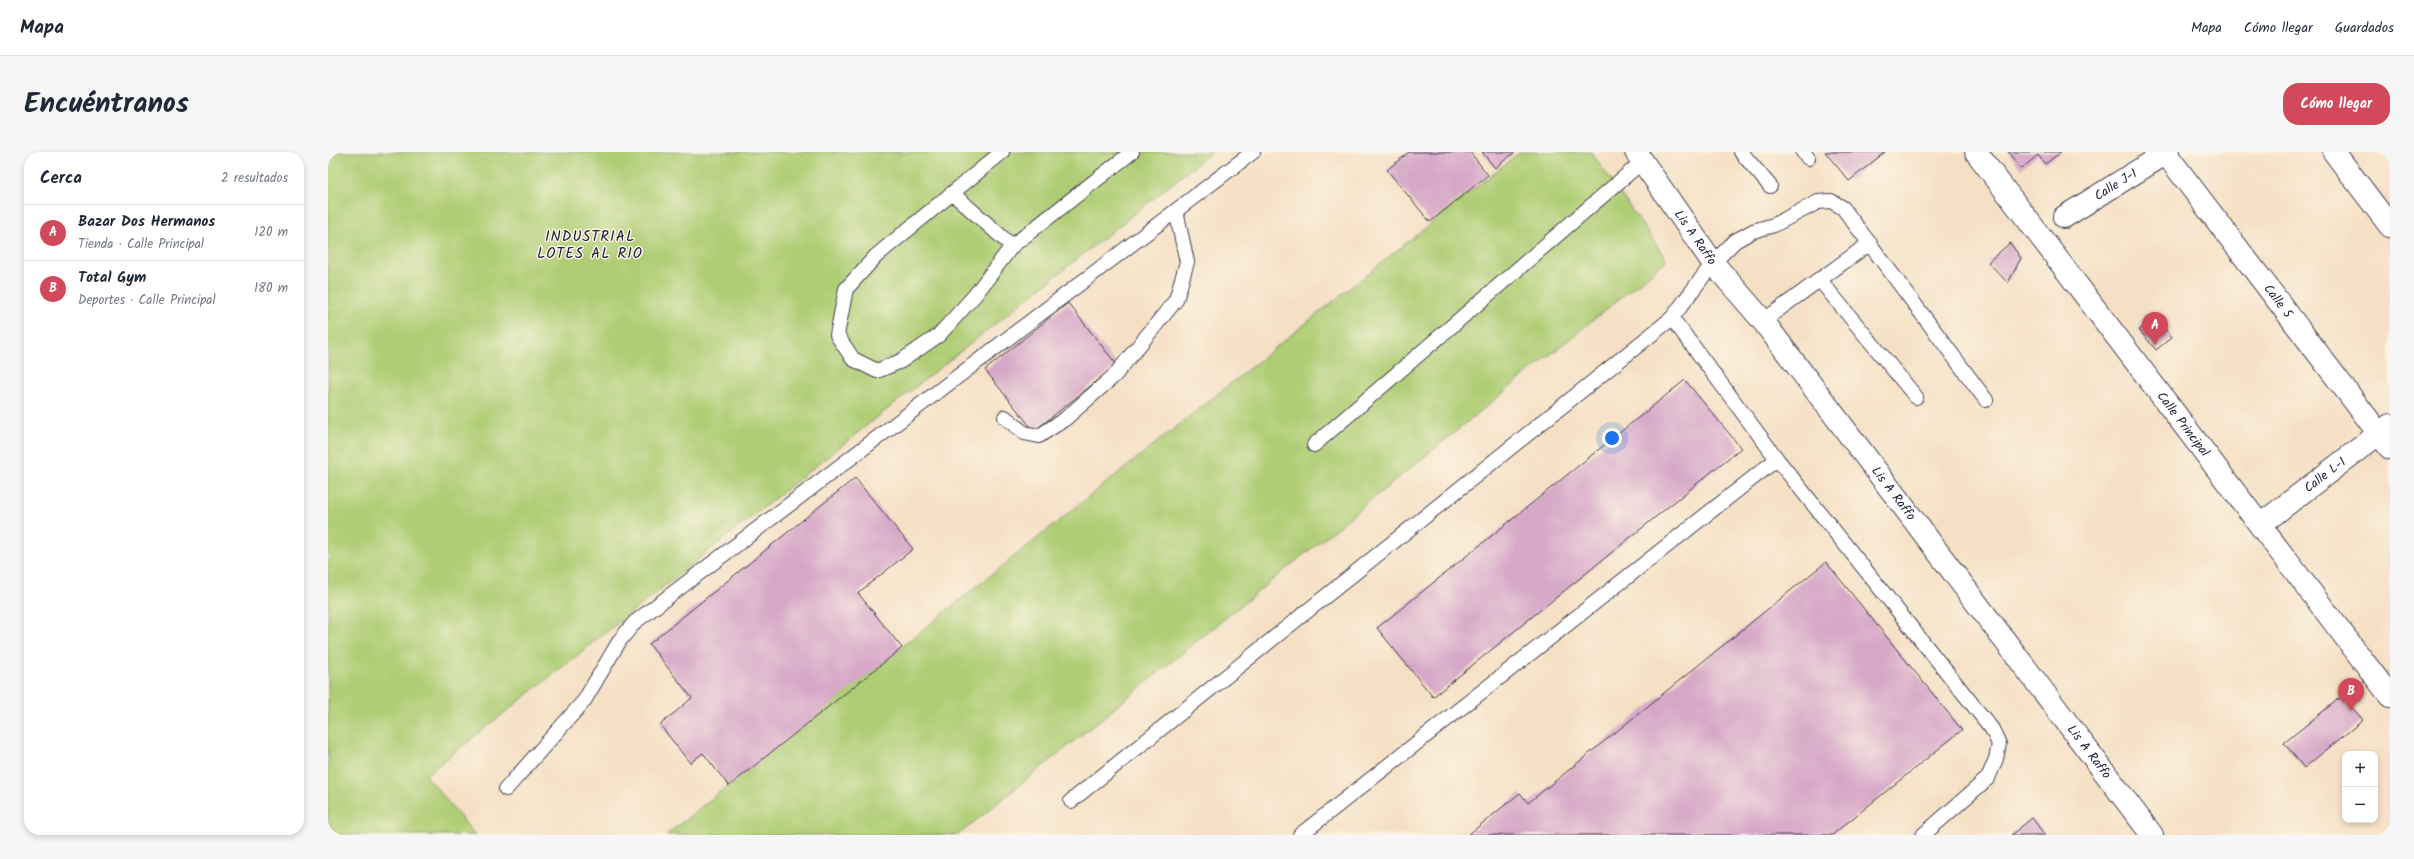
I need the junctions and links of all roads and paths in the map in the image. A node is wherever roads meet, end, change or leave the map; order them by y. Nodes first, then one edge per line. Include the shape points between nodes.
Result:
1 (1002, 152) edge
2 (1132, 152) edge
3 (1253, 152) edge
4 (1741, 152) edge
5 (1976, 152) edge
6 (2334, 152) edge
7 (2167, 153) edge
8 (1639, 157) edge
9 (1770, 186) dead end
10 (952, 193) junction
11 (1176, 211) junction
12 (2064, 217) dead end
13 (2390, 226) edge
14 (1870, 243) junction
15 (1012, 246) junction
16 (1713, 263) junction
17 (1819, 279) junction
18 (1672, 318) junction
19 (1763, 321) junction
20 (1916, 397) dead end
21 (1986, 400) dead end
22 (1005, 417) dead end
23 (2386, 436) edge
24 (1314, 445) dead end
25 (1777, 458) junction
26 (2260, 525) junction
27 (2390, 696) edge
28 (506, 789) dead end
29 (1071, 801) dead end
30 (1300, 835) edge
31 (1923, 835) edge
32 (2152, 835) edge

1 - 10 lane
2 - 15 lane
3 - 11 lane
4 - 9 lane
5 - 26 street, Calle Principal
6 - 13 street
7 - 12 street, Calle J-1
7 - 23 street, Calle 5
8 - 16 street, Lis A Raffo
8 - 24 lane
10 - 15 lane
10 - 15 lane via 876,256 846,290 837,336 853,358 877,371 901,361 939,335 975,295
11 - 22 lane via 1187,262 1176,300 1151,333 1115,375 1065,419 1039,436 1024,433
11 - 28 lane via 636,622 620,640 584,701
14 - 16 lane via 1843,208 1831,201 1818,202 1774,225 1753,231 1735,241
14 - 17 lane
14 - 21 lane
16 - 18 lane
16 - 19 street, Lis A Raffo
17 - 19 lane
17 - 20 lane
18 - 25 lane
18 - 29 lane
19 - 32 street, Lis A Raffo
23 - 26 street, Calle L-1
25 - 30 lane
25 - 31 lane via 1992,729 1999,744 1988,778
26 - 27 street, Calle Principal

